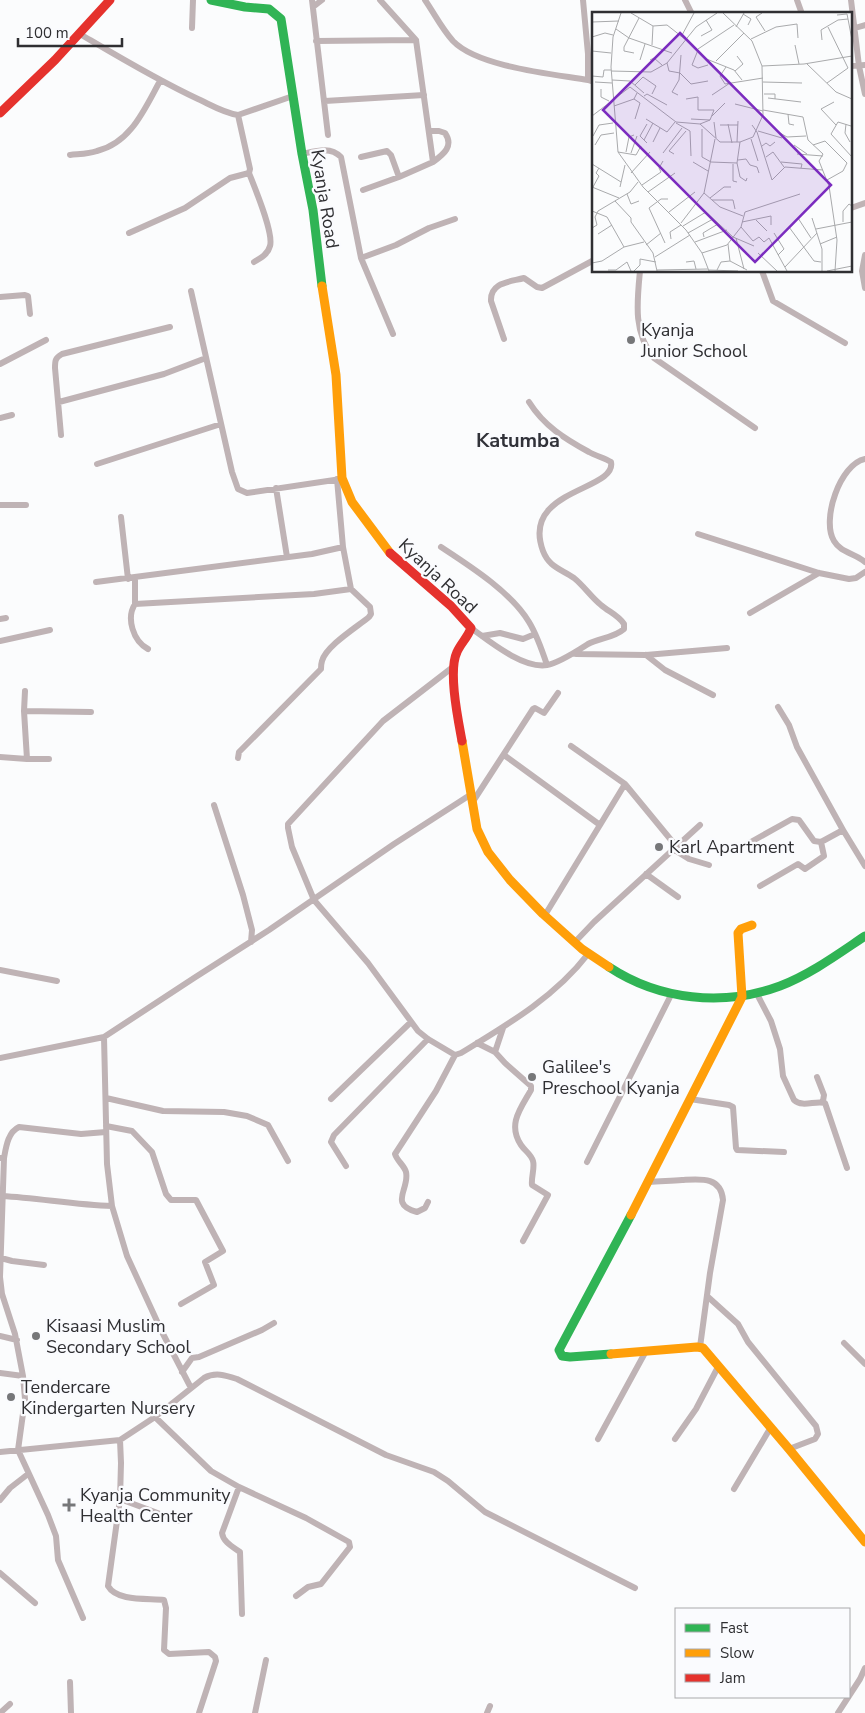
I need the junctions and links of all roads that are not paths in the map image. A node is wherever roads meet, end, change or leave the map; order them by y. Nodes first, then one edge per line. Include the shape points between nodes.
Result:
1 (110, 0) edge
2 (193, 0) edge
3 (211, 0) edge
4 (322, 0) edge
5 (380, 0) edge
6 (425, 0) edge
7 (583, 0) edge
8 (686, 0) edge
9 (797, 0) edge
10 (851, 0) edge
11 (313, 4) edge
12 (691, 12) edge
13 (801, 12) edge
14 (865, 25) edge
15 (192, 28) dead end
16 (855, 28) junction
17 (80, 34) junction
18 (416, 40) junction
19 (316, 41) junction
20 (858, 66) edge
21 (160, 81) junction
22 (591, 81) edge
23 (865, 94) edge
24 (424, 95) junction
25 (293, 96) junction
26 (325, 101) junction
27 (0, 113) edge
28 (238, 115) junction
29 (430, 131) junction
30 (328, 135) dead end
31 (302, 154) junction
32 (70, 155) dead end
33 (361, 157) dead end
34 (433, 162) junction
35 (249, 172) junction
36 (399, 178) junction
37 (363, 190) dead end
38 (865, 203) edge
39 (852, 208) edge
40 (455, 219) dead end
41 (129, 233) dead end
42 (865, 255) edge
43 (361, 258) junction
44 (592, 261) edge
45 (254, 262) dead end
46 (640, 272) edge
47 (762, 272) edge
48 (865, 288) edge
49 (191, 291) dead end
50 (0, 297) edge
51 (30, 314) dead end
52 (170, 327) dead end
53 (393, 334) dead end
54 (46, 340) dead end
55 (504, 340) dead end
56 (845, 343) dead end
57 (206, 358) junction
58 (0, 364) edge
59 (59, 402) junction
60 (528, 402) dead end
61 (12, 415) dead end
62 (0, 418) edge
63 (221, 424) junction
64 (755, 428) dead end
65 (61, 435) dead end
66 (865, 459) edge
67 (97, 464) dead end
68 (340, 479) junction
69 (276, 488) junction
70 (0, 505) edge
71 (26, 505) dead end
72 (121, 517) dead end
73 (698, 534) dead end
74 (342, 547) junction
75 (441, 547) dead end
76 (287, 557) junction
77 (865, 562) edge
78 (865, 572) edge
79 (819, 573) junction
80 (131, 578) junction
81 (96, 582) dead end
82 (351, 589) junction
83 (135, 604) junction
84 (750, 613) dead end
85 (471, 628) junction
86 (50, 630) dead end
87 (535, 634) junction
88 (482, 636) junction
89 (0, 641) edge
90 (727, 648) dead end
91 (148, 649) dead end
92 (574, 654) junction
93 (646, 655) junction
94 (547, 665) junction
95 (453, 667) junction
96 (25, 691) dead end
97 (558, 693) dead end
98 (714, 695) dead end
99 (778, 707) dead end
100 (24, 711) junction
101 (91, 712) dead end
102 (571, 746) dead end
103 (504, 755) junction
104 (0, 756) edge
105 (49, 758) dead end
106 (238, 758) dead end
107 (27, 759) junction
108 (625, 784) junction
109 (471, 799) junction
110 (214, 805) dead end
111 (600, 824) junction
112 (700, 825) dead end
113 (843, 830) junction
114 (821, 842) junction
115 (749, 843) dead end
116 (675, 848) junction
117 (709, 865) dead end
118 (865, 866) edge
119 (646, 874) junction
120 (760, 886) dead end
121 (678, 897) dead end
122 (314, 900) junction
123 (545, 915) junction
124 (752, 925) dead end
125 (865, 936) edge
126 (251, 942) junction
127 (574, 942) junction
128 (588, 954) junction
129 (0, 970) edge
130 (57, 981) dead end
131 (757, 994) junction
132 (671, 995) junction
133 (742, 997) junction
134 (411, 1022) junction
135 (503, 1028) junction
136 (104, 1038) junction
137 (428, 1039) junction
138 (477, 1043) junction
139 (495, 1052) junction
140 (455, 1055) junction
141 (0, 1058) edge
142 (817, 1076) dead end
143 (106, 1098) junction
144 (331, 1099) dead end
145 (690, 1099) junction
146 (823, 1102) junction
147 (106, 1129) junction
148 (784, 1152) dead end
149 (2, 1158) edge
150 (288, 1161) dead end
151 (587, 1162) dead end
152 (346, 1166) dead end
153 (847, 1168) dead end
154 (649, 1182) junction
155 (2, 1196) junction
156 (428, 1202) dead end
157 (112, 1206) junction
158 (1, 1238) edge
159 (523, 1241) dead end
160 (1, 1258) edge
161 (44, 1265) dead end
162 (1, 1294) edge
163 (707, 1296) junction
164 (181, 1304) dead end
165 (274, 1323) dead end
166 (0, 1336) edge
167 (16, 1340) junction
168 (844, 1342) dead end
169 (700, 1347) junction
170 (646, 1351) junction
171 (865, 1364) edge
172 (718, 1366) junction
173 (0, 1372) edge
174 (182, 1372) junction
175 (23, 1376) junction
176 (190, 1388) junction
177 (155, 1417) junction
178 (771, 1427) junction
179 (598, 1439) dead end
180 (675, 1439) dead end
181 (120, 1440) junction
182 (790, 1449) junction
183 (18, 1450) junction
184 (0, 1452) edge
185 (28, 1474) junction
186 (239, 1487) junction
187 (734, 1490) dead end
188 (120, 1499) junction
189 (0, 1500) edge
190 (179, 1521) dead end
191 (865, 1542) edge
192 (0, 1573) edge
193 (635, 1588) dead end
194 (296, 1596) dead end
195 (35, 1603) dead end
196 (242, 1614) dead end
197 (83, 1618) dead end
198 (266, 1660) dead end
199 (865, 1668) edge
200 (70, 1682) dead end
201 (850, 1695) edge
202 (848, 1698) edge
203 (10, 1704) dead end
204 (490, 1706) dead end
205 (0, 1713) edge
206 (71, 1713) edge
207 (199, 1713) edge
208 (254, 1713) edge
209 (487, 1713) edge
210 (838, 1713) edge

1 - 17 street
2 - 15 street
3 - 25 street, Kyanja Road via 270,9 281,19
4 - 11 street
5 - 18 street
6 - 22 street via 447,34 462,49 484,59 527,70
7 - 22 street
8 - 12 street
9 - 13 street
10 - 16 street
11 - 19 street
14 - 16 street
16 - 20 street
17 - 21 street
17 - 27 street
18 - 19 street
18 - 24 street
19 - 26 street
20 - 23 street
21 - 28 street via 220,110
21 - 32 street via 140,118 120,140 97,151
24 - 26 street
24 - 29 street
25 - 28 street
25 - 31 street, Kyanja Road
26 - 30 street
28 - 35 street
29 - 34 street
29 - 34 street via 445,133 449,142 443,155
31 - 43 street via 326,150 337,153 341,158
31 - 68 street, Kyanja Road via 336,375
33 - 36 street via 387,150
34 - 36 street
35 - 41 street via 230,178 185,208
35 - 45 street via 271,241 268,252
36 - 37 street
38 - 39 street
40 - 43 street
42 - 48 street via 862,271
43 - 53 street
44 - 55 street via 542,288 524,278 494,289 491,301
46 - 64 street via 638,322 647,349 654,358
47 - 56 street via 772,301
49 - 57 street
50 - 51 street via 28,296
52 - 59 street via 57,357
54 - 58 street
57 - 59 street via 164,374
57 - 63 street
59 - 65 street
60 - 92 street via 546,425 611,462 612,467 603,477 555,504 546,511 541,522 539,537 547,560 582,585 624,624 620,633 589,644
61 - 62 street
63 - 67 street
63 - 69 street via 238,489 247,493
66 - 77 street via 851,466 840,482 830,532 838,546
68 - 69 street
68 - 74 street
68 - 85 street, Kyanja Road via 384,547
69 - 76 street
70 - 71 street
72 - 80 street
73 - 79 street
74 - 76 street
74 - 82 street
75 - 87 street via 473,568 518,607
76 - 80 street
78 - 79 street via 849,579
79 - 84 street
80 - 81 street
80 - 83 street
82 - 83 street
82 - 106 street via 370,607 369,617 337,642 322,661 321,669 239,752
83 - 91 street via 130,615 132,625 140,643
85 - 88 street
85 - 95 street, Kyanja Road via 457,652
86 - 89 street
87 - 88 street via 523,639 500,633
87 - 94 street
88 - 94 street via 517,658
90 - 93 street
92 - 93 street
92 - 94 street
93 - 98 street via 665,670
95 - 109 street, Kyanja Road
95 - 122 street via 383,722 288,824 292,847
96 - 100 street
97 - 103 street via 544,713 533,709
99 - 113 street
100 - 101 street
100 - 107 street
102 - 108 street
103 - 109 street
103 - 111 street
104 - 107 street
105 - 107 street
108 - 111 street
108 - 116 street
109 - 122 street via 394,844
109 - 123 street, Kyanja Road via 478,832 487,851
110 - 126 street via 243,896 252,930
111 - 123 street
112 - 116 street
113 - 114 street
113 - 118 street
114 - 115 street via 814,841 799,820 792,819
114 - 120 street via 823,858 805,869 798,864
116 - 117 street via 689,859
116 - 119 street
119 - 121 street
119 - 127 street
122 - 126 street
122 - 134 street via 368,963
123 - 127 street, Kyanja Road
124 - 133 street via 741,928 738,933
125 - 131 street, Kyanja Road via 800,976
126 - 136 street
127 - 128 street, Kyanja Road
128 - 132 street, Kyanja Road via 621,975
128 - 135 street via 567,980
129 - 130 street
131 - 133 street, Kyanja Road
131 - 146 street via 771,1021 780,1048 783,1076 794,1100 802,1104
132 - 133 street, Kyanja Road via 714,1000
132 - 151 street
133 - 145 street
134 - 137 street
134 - 144 street
135 - 138 street
135 - 139 street
136 - 141 street
136 - 143 street
137 - 140 street
137 - 152 street via 334,1135 331,1142
138 - 139 street
138 - 140 street
139 - 159 street via 531,1086 516,1115 515,1124 520,1143 532,1159 532,1185 548,1195
140 - 156 street via 395,1154 406,1170 401,1199 404,1206 417,1212
142 - 146 street via 824,1095
143 - 147 street
143 - 150 street via 163,1111 224,1112 247,1116 268,1125
145 - 148 street via 733,1107 737,1150
145 - 154 street
146 - 153 street via 827,1105
147 - 149 street via 81,1134 18,1127 12,1132
147 - 157 street
147 - 164 street via 132,1131 152,1152 166,1194 171,1200 196,1200 223,1251 205,1262 214,1285
149 - 155 street
154 - 163 street via 704,1179 720,1188 723,1200
154 - 170 street via 559,1350 562,1356 570,1357
155 - 157 street
155 - 158 street
157 - 174 street via 127,1256
158 - 160 street
160 - 161 street
160 - 162 street
162 - 167 street
163 - 169 street
163 - 182 street via 738,1324 748,1342 816,1426 818,1434 815,1439
165 - 174 street via 192,1358
166 - 167 street
167 - 175 street
168 - 171 street
169 - 170 street
169 - 172 street
170 - 179 street
172 - 178 street
172 - 180 street via 696,1410
173 - 175 street
174 - 176 street
175 - 183 street via 25,1399
176 - 177 street
176 - 193 street via 210,1375 237,1379 386,1455 434,1472 485,1512
177 - 181 street
177 - 186 street via 202,1464
178 - 182 street
178 - 187 street
181 - 183 street
181 - 188 street
182 - 191 street
183 - 184 street
183 - 185 street
185 - 189 street
185 - 197 street via 51,1522 58,1560
186 - 194 street via 349,1542 350,1546 324,1581 308,1586
186 - 196 street via 222,1533 226,1542 240,1552
188 - 190 street
188 - 207 street via 108,1586 114,1592 129,1597 164,1600 165,1652 212,1653 216,1661
192 - 195 street
198 - 208 street
199 - 201 street
200 - 206 street
202 - 210 street
203 - 205 street
204 - 209 street

